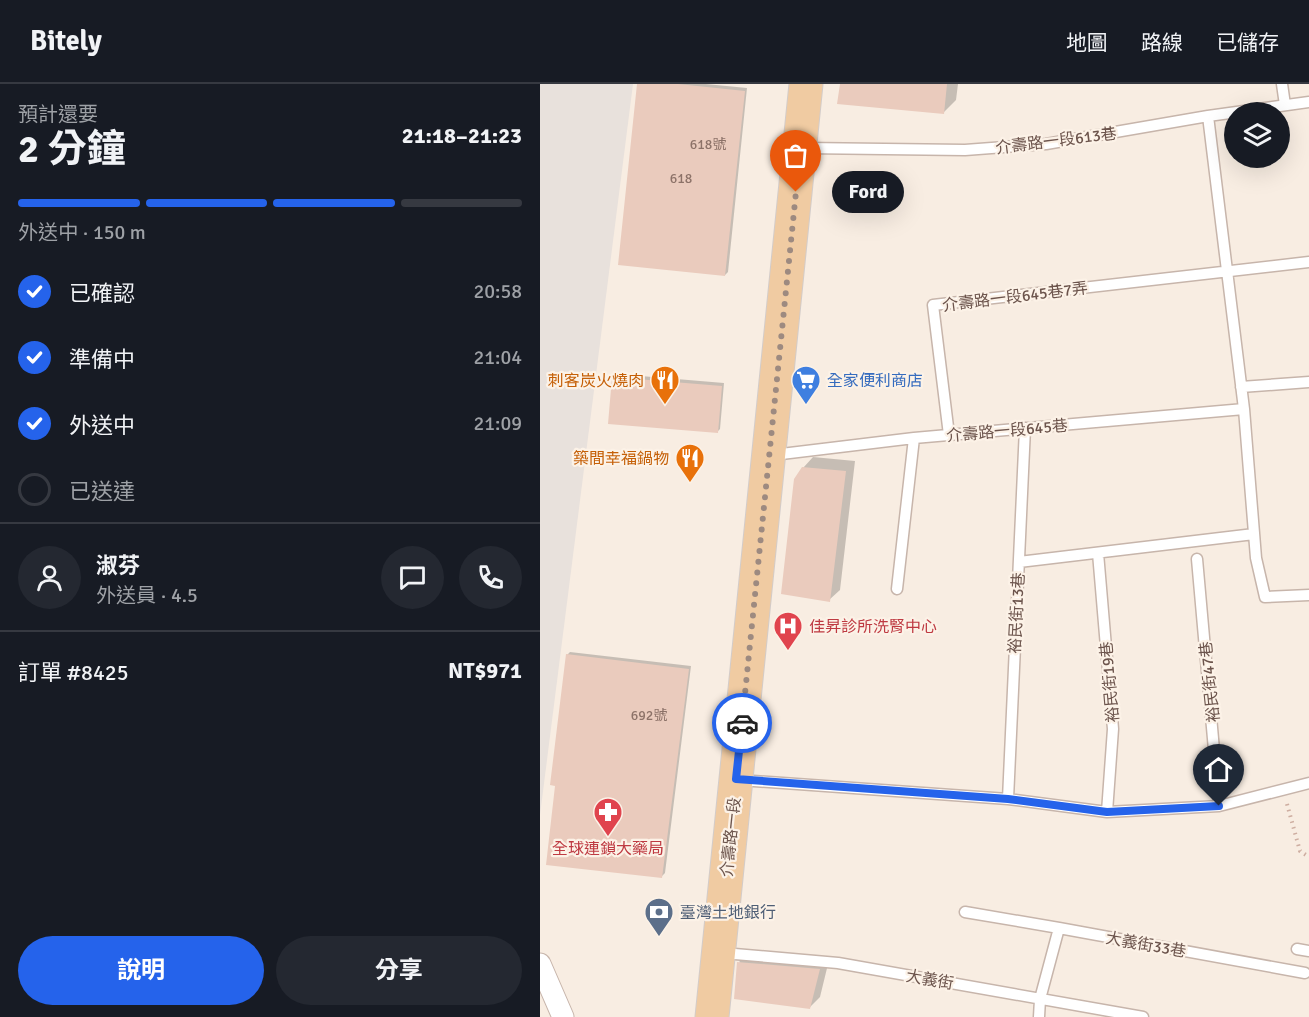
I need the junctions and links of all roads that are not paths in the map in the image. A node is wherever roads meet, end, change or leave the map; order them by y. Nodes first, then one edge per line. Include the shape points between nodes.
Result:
1 (806, 84) edge
2 (1282, 84) edge
3 (1285, 102) edge
4 (1309, 102) edge
5 (1290, 104) edge
6 (1224, 114) edge
7 (1208, 116) junction
8 (801, 148) junction
9 (1309, 262) edge
10 (1227, 270) junction
11 (1309, 382) edge
12 (1241, 387) junction
13 (1244, 409) junction
14 (1025, 428) junction
15 (949, 435) junction
16 (914, 438) junction
17 (770, 456) junction
18 (1254, 534) junction
19 (1098, 552) junction
20 (1197, 559) dead end
21 (1019, 562) junction
22 (897, 589) dead end
23 (1309, 595) edge
24 (736, 779) junction
25 (1309, 783) edge
26 (1008, 799) junction
27 (1219, 806) junction
28 (1107, 812) junction
29 (965, 912) dead end
30 (1059, 928) junction
31 (1297, 949) dead end
32 (1309, 951) edge
33 (717, 953) junction
34 (540, 964) edge
35 (1305, 973) dead end
36 (1040, 999) junction
37 (1126, 1016) edge
38 (563, 1017) edge
39 (712, 1017) edge
40 (1039, 1017) edge
41 (1143, 1017) edge

1 - 8 main road, 介壽路一段
2 - 3 lane
4 - 5 lane, 介壽路一段613巷
6 - 7 lane, 介壽路一段613巷
7 - 8 lane, 介壽路一段613巷 via 1046,144 965,150
7 - 10 lane
8 - 17 main road, 介壽路一段
9 - 10 lane
10 - 12 lane
10 - 15 lane, 介壽路一段645巷7弄 via 933,306
11 - 12 lane
12 - 13 lane
13 - 14 lane, 介壽路一段645巷
13 - 18 lane
14 - 15 lane, 介壽路一段645巷
14 - 21 lane, 裕民街13巷
15 - 16 lane, 介壽路一段645巷
16 - 17 lane, 介壽路一段645巷
16 - 22 lane
17 - 24 main road, 介壽路一段
18 - 19 lane
18 - 23 lane via 1265,597
19 - 21 lane
19 - 28 lane, 裕民街19巷 via 1113,729
20 - 27 lane, 裕民街47巷
21 - 26 lane, 裕民街13巷
24 - 26 lane
24 - 33 main road, 介壽路一段
25 - 27 lane
26 - 28 lane
27 - 28 lane
29 - 30 lane, 大義街33巷
30 - 35 lane, 大義街33巷
30 - 36 lane
31 - 32 lane
33 - 36 lane, 大義街 via 838,963
33 - 39 main road, 介壽路一段
34 - 38 street
36 - 37 lane, 大義街
36 - 40 lane
37 - 41 lane, 大義街

